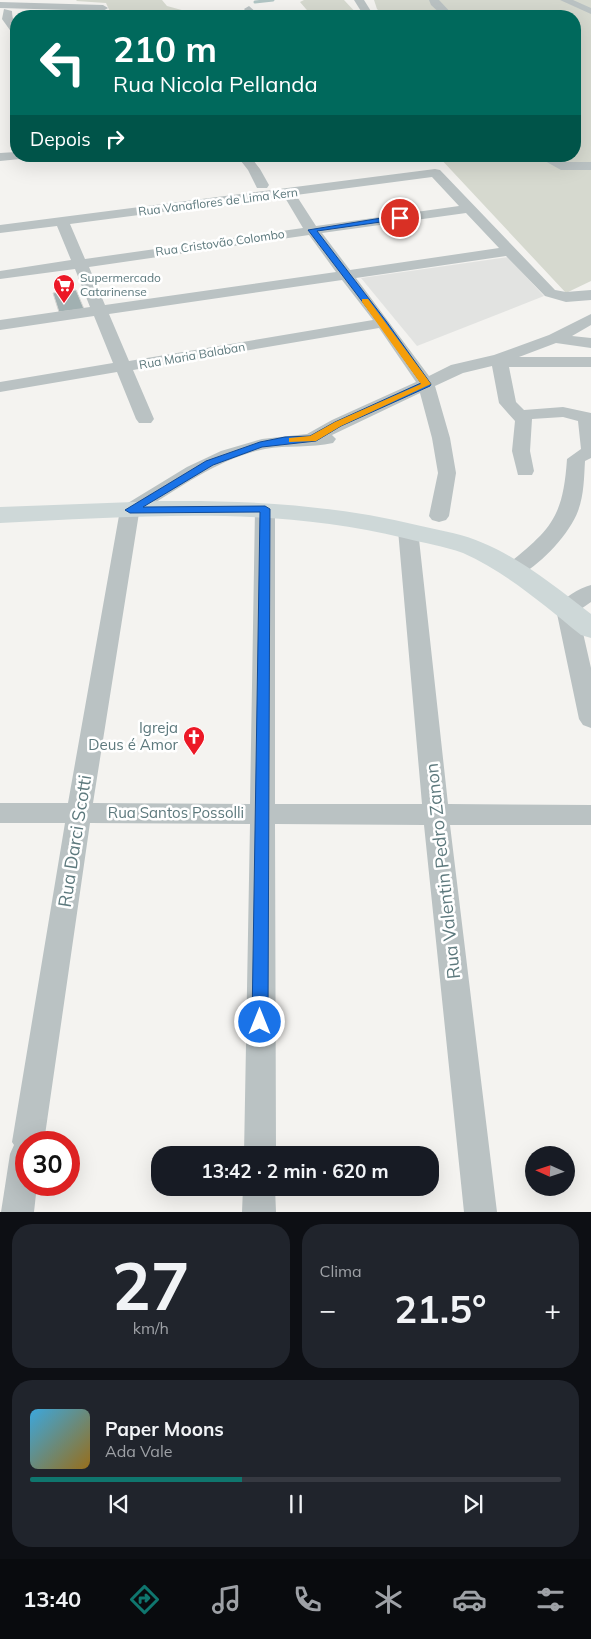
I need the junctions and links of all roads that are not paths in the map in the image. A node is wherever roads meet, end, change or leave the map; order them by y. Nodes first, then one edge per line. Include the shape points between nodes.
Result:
1 (434, 0) edge
2 (565, 0) edge
3 (47, 3) edge
4 (3, 8) edge
5 (103, 8) dead end
6 (442, 10) edge
7 (591, 11) edge
8 (10, 22) edge
9 (247, 162) edge
10 (553, 162) edge
11 (591, 166) edge
12 (262, 185) dead end
13 (288, 193) junction
14 (470, 208) junction
15 (62, 221) junction
16 (0, 229) edge
17 (312, 230) junction
18 (511, 251) junction
19 (80, 264) junction
20 (0, 275) edge
21 (344, 275) junction
22 (591, 295) edge
23 (100, 312) junction
24 (591, 319) edge
25 (383, 323) junction
26 (0, 325) edge
27 (555, 338) junction
28 (591, 343) edge
29 (499, 361) junction
30 (591, 362) edge
31 (124, 368) junction
32 (426, 384) junction
33 (0, 387) edge
34 (519, 416) junction
35 (145, 419) dead end
36 (525, 471) dead end
37 (582, 501) edge
38 (265, 509) junction
39 (130, 510) junction
40 (0, 515) edge
41 (439, 516) dead end
42 (408, 530) junction
43 (514, 570) junction
44 (591, 592) edge
45 (567, 609) junction
46 (591, 628) edge
47 (591, 719) edge
48 (0, 813) edge
49 (79, 813) junction
50 (261, 814) junction
51 (436, 815) junction
52 (591, 815) edge
53 (30, 1131) edge
54 (260, 1146) edge
55 (19, 1196) edge
56 (260, 1196) edge
57 (17, 1212) edge
58 (259, 1212) edge
59 (481, 1212) edge

1 - 6 street
2 - 7 street
3 - 4 street
3 - 5 street
4 - 8 street
9 - 12 street
10 - 11 street via 561,166
13 - 14 street, Rua Vanaflores de Lima Kern via 435,173
13 - 15 street, Rua Vanaflores de Lima Kern
13 - 17 street
14 - 17 street, Rua Cristovão Colombo
14 - 18 street
15 - 16 street, Rua Vanaflores de Lima Kern
15 - 19 street
17 - 19 street, Rua Cristovão Colombo
17 - 21 street
18 - 21 street
18 - 22 street via 550,293 566,297
19 - 20 street, Rua Cristovão Colombo
19 - 23 street
21 - 23 street
21 - 25 street
23 - 26 street
23 - 31 street
24 - 27 street
25 - 31 street, Rua Maria Balaban
25 - 32 street
27 - 28 street
27 - 29 street
29 - 30 street
29 - 32 street via 457,369
29 - 34 street via 508,403
31 - 33 street, Rua Maria Balaban
31 - 35 street
32 - 39 street via 338,424 320,439 285,440 234,452 209,463
32 - 41 street via 447,473
34 - 36 street via 524,420 520,451
34 - 37 street via 580,414 587,418 590,451 576,460
37 - 43 street via 552,539
38 - 39 main road
38 - 42 main road via 371,521
38 - 50 street
39 - 40 main road
39 - 49 street, Rua Darci Scotti
42 - 43 main road via 477,550
42 - 51 street, Rua Valentin Pedro Zanon
43 - 45 main road
44 - 45 street
45 - 46 main road
45 - 47 street
48 - 49 street, Rua Santos Possolli
49 - 50 street, Rua Santos Possolli
49 - 53 street, Rua Darci Scotti
50 - 51 street, Rua Santos Possolli
50 - 54 street
51 - 52 street, Rua Santos Possolli
51 - 59 street, Rua Valentin Pedro Zanon
55 - 57 street
56 - 58 street

